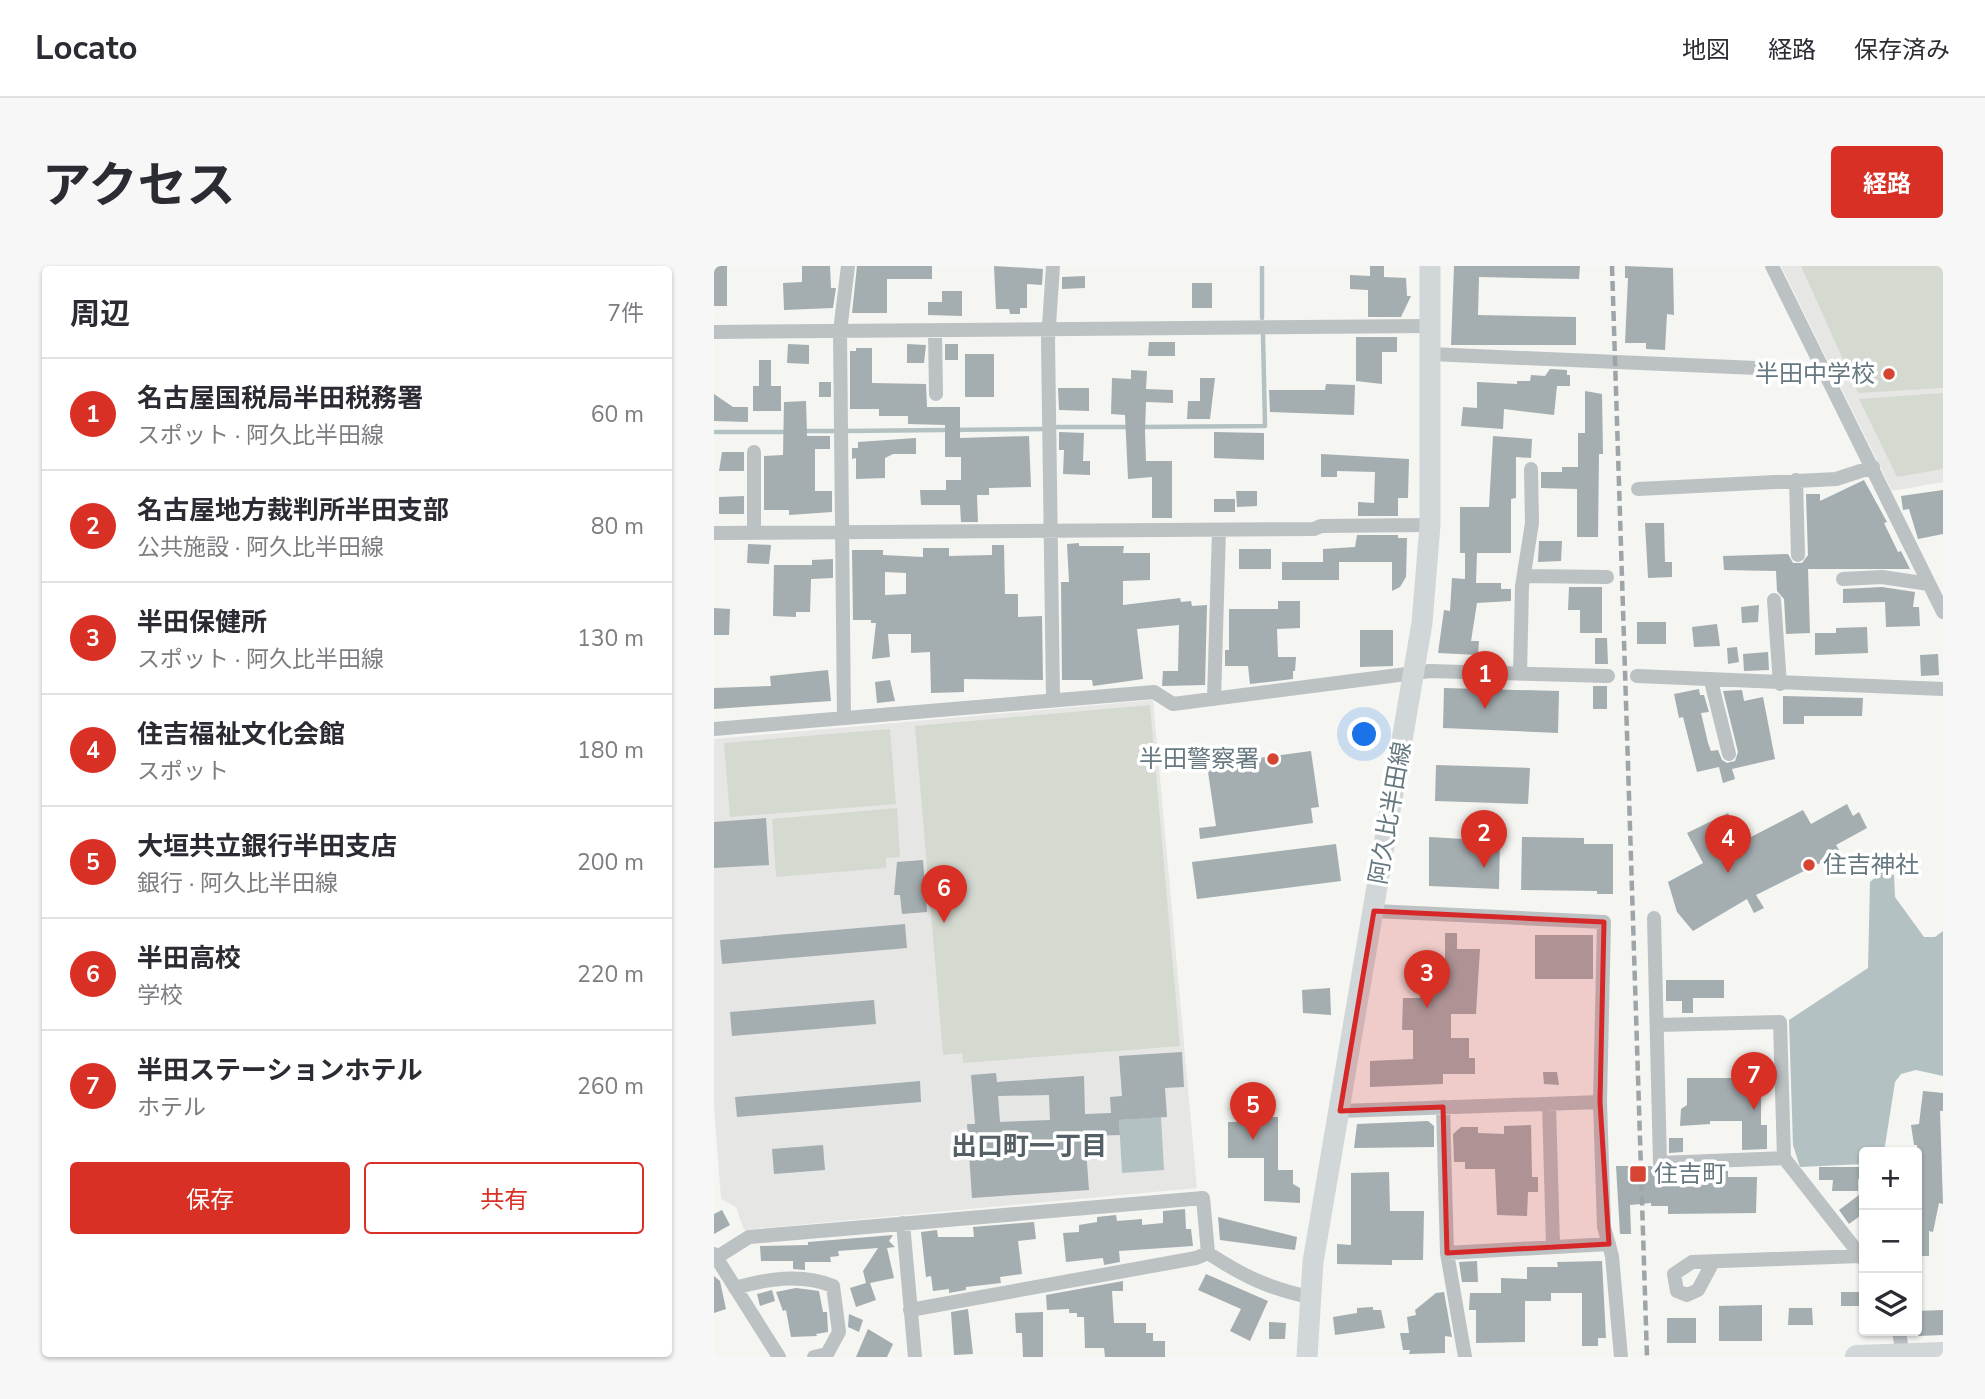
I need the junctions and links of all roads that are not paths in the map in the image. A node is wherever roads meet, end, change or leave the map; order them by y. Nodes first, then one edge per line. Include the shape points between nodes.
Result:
1 (848, 266) edge
2 (1053, 266) edge
3 (1430, 266) edge
4 (1772, 266) edge
5 (1430, 326) junction
6 (1049, 330) junction
7 (714, 331) edge
8 (840, 331) junction
9 (935, 331) junction
10 (1430, 354) junction
11 (1824, 371) junction
12 (936, 394) dead end
13 (754, 452) dead end
14 (1872, 467) junction
15 (1531, 469) dead end
16 (1796, 480) junction
17 (1638, 489) dead end
18 (1430, 525) junction
19 (1050, 530) junction
20 (1219, 530) junction
21 (754, 532) junction
22 (841, 532) junction
23 (714, 533) edge
24 (1798, 555) dead end
25 (1525, 576) junction
26 (1606, 577) dead end
27 (1843, 579) dead end
28 (1929, 584) junction
29 (1774, 600) dead end
30 (1943, 612) edge
31 (1414, 673) junction
32 (1520, 674) junction
33 (1608, 676) dead end
34 (1637, 676) dead end
35 (1711, 681) junction
36 (1780, 684) junction
37 (1943, 689) edge
38 (1053, 698) junction
39 (1214, 699) junction
40 (844, 717) junction
41 (714, 730) edge
42 (1729, 754) dead end
43 (1374, 911) junction
44 (1654, 918) dead end
45 (1657, 1025) junction
46 (1600, 1102) junction
47 (1549, 1104) junction
48 (1443, 1107) junction
49 (1340, 1111) junction
50 (1784, 1158) junction
51 (903, 1223) junction
52 (1609, 1244) junction
53 (1553, 1245) junction
54 (1208, 1253) junction
55 (1447, 1253) junction
56 (1859, 1254) edge
57 (715, 1257) edge
58 (1859, 1258) edge
59 (1713, 1262) dead end
60 (735, 1288) junction
61 (1309, 1297) junction
62 (910, 1310) junction
63 (1900, 1336) edge
64 (1943, 1354) edge
65 (1903, 1356) edge
66 (779, 1357) edge
67 (814, 1357) edge
68 (915, 1357) edge
69 (1307, 1357) edge
70 (1465, 1357) edge
71 (1621, 1357) edge
72 (1857, 1357) edge

1 - 8 street
2 - 6 street
3 - 5 main road, 阿久比半田線
4 - 11 street
5 - 6 street
5 - 10 main road, 阿久比半田線
6 - 9 street
6 - 19 street
7 - 8 street
8 - 9 street
8 - 22 street
9 - 12 street
10 - 11 street
10 - 18 main road, 阿久比半田線
11 - 14 street
13 - 21 street
14 - 16 street via 1836,479
14 - 28 street
15 - 25 street via 1532,523
16 - 17 street
16 - 24 street
18 - 20 street
18 - 31 main road, 阿久比半田線
19 - 20 street
19 - 22 street
19 - 38 street
20 - 39 street
21 - 22 street
21 - 23 street
22 - 40 street
25 - 26 street
25 - 32 street
27 - 28 street via 1882,577
28 - 30 street
29 - 36 street
31 - 32 street
31 - 39 street
31 - 43 main road, 阿久比半田線
32 - 33 street
34 - 35 street
35 - 36 street
35 - 42 street
36 - 37 street
38 - 39 street via 1154,692 1173,704
38 - 40 street
40 - 41 street
43 - 46 street via 1604,922
43 - 49 main road, 阿久比半田線
44 - 45 street
45 - 50 street via 1780,1022
45 - 50 street via 1660,1163
46 - 47 street
46 - 52 street via 1604,1227
47 - 48 street
47 - 53 street
48 - 49 street
48 - 55 street
49 - 61 main road, 阿久比半田線
50 - 56 street
51 - 54 street via 1203,1198
51 - 57 street via 748,1237
51 - 62 street
52 - 53 street
52 - 71 street
53 - 55 street
54 - 61 street via 1271,1289
54 - 62 street
55 - 70 street
57 - 60 street
58 - 59 street
60 - 66 street
60 - 67 street via 772,1278 833,1286 839,1332 827,1354
61 - 69 main road, 阿久比半田線
62 - 68 street
63 - 65 street
64 - 65 highway
65 - 72 highway

